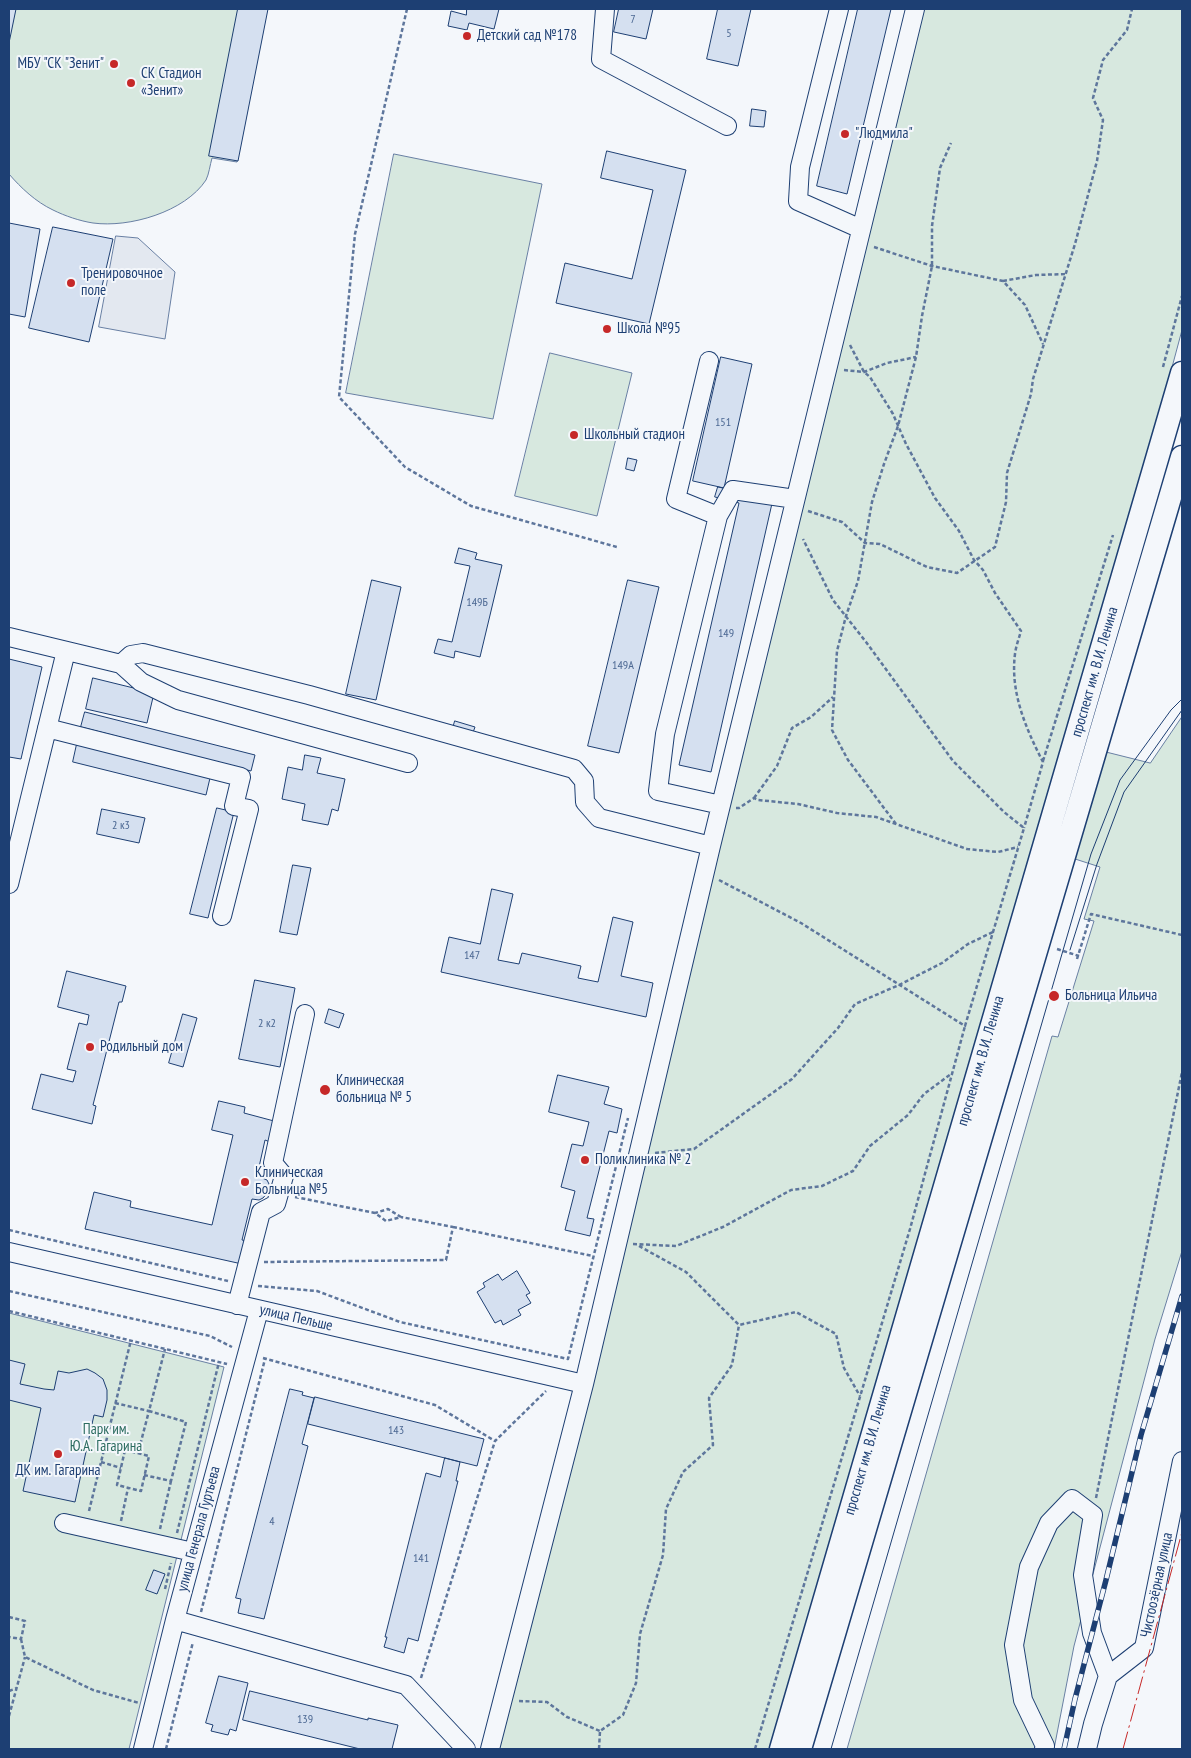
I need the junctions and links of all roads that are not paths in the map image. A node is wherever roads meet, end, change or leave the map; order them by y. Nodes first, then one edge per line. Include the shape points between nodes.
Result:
1 (605, 9) edge
2 (839, 9) edge
3 (915, 9) edge
4 (727, 126) dead end
5 (859, 236) junction
6 (709, 361) dead end
7 (1172, 372) edge
8 (1182, 457) edge
9 (794, 505) junction
10 (718, 516) junction
11 (9, 637) edge
12 (66, 651) junction
13 (121, 664) junction
14 (47, 728) junction
15 (408, 763) dead end
16 (721, 804) junction
17 (711, 846) junction
18 (9, 884) edge
19 (222, 916) dead end
20 (305, 1014) dead end
21 (9, 1252) edge
22 (237, 1305) junction
23 (259, 1310) junction
24 (584, 1384) junction
25 (1182, 1461) edge
26 (64, 1522) dead end
27 (193, 1552) junction
28 (174, 1620) junction
29 (1108, 1676) junction
30 (143, 1749) edge
31 (466, 1749) edge
32 (490, 1749) edge
33 (781, 1749) edge
34 (800, 1749) edge
35 (1044, 1749) edge
36 (1087, 1749) edge

1 - 4 street via 601,59
2 - 5 street via 800,167 798,201
3 - 5 street
5 - 9 street
6 - 10 street via 676,499
7 - 33 main road, проспект им. В.И. Ленина
8 - 34 main road, проспект им. В.И. Ленина
9 - 10 street via 733,490
9 - 16 street
10 - 16 street via 665,734 658,792
11 - 12 street
12 - 13 street
12 - 14 street
13 - 15 street via 141,682 178,700
13 - 17 street via 131,655 143,653 309,695 574,769 584,781 585,802 599,818
14 - 18 street
14 - 19 street via 241,777 234,806 249,809
16 - 17 street
17 - 24 street
20 - 22 street via 273,1163 284,1176 276,1204 260,1212
21 - 22 street, улица Пельше
22 - 23 street, улица Пельше
23 - 24 street, улица Пельше
23 - 27 street, улица Генерала Гуртьева
24 - 32 street
25 - 29 street, Чистоозёрная улица via 1144,1648
26 - 27 street
27 - 28 street, улица Генерала Гуртьева
28 - 30 street, улица Генерала Гуртьева
28 - 31 street via 406,1684
29 - 35 street via 1092,1634 1083,1575 1093,1515 1072,1499 1049,1523 1028,1567 1014,1645 1023,1700
29 - 36 street

